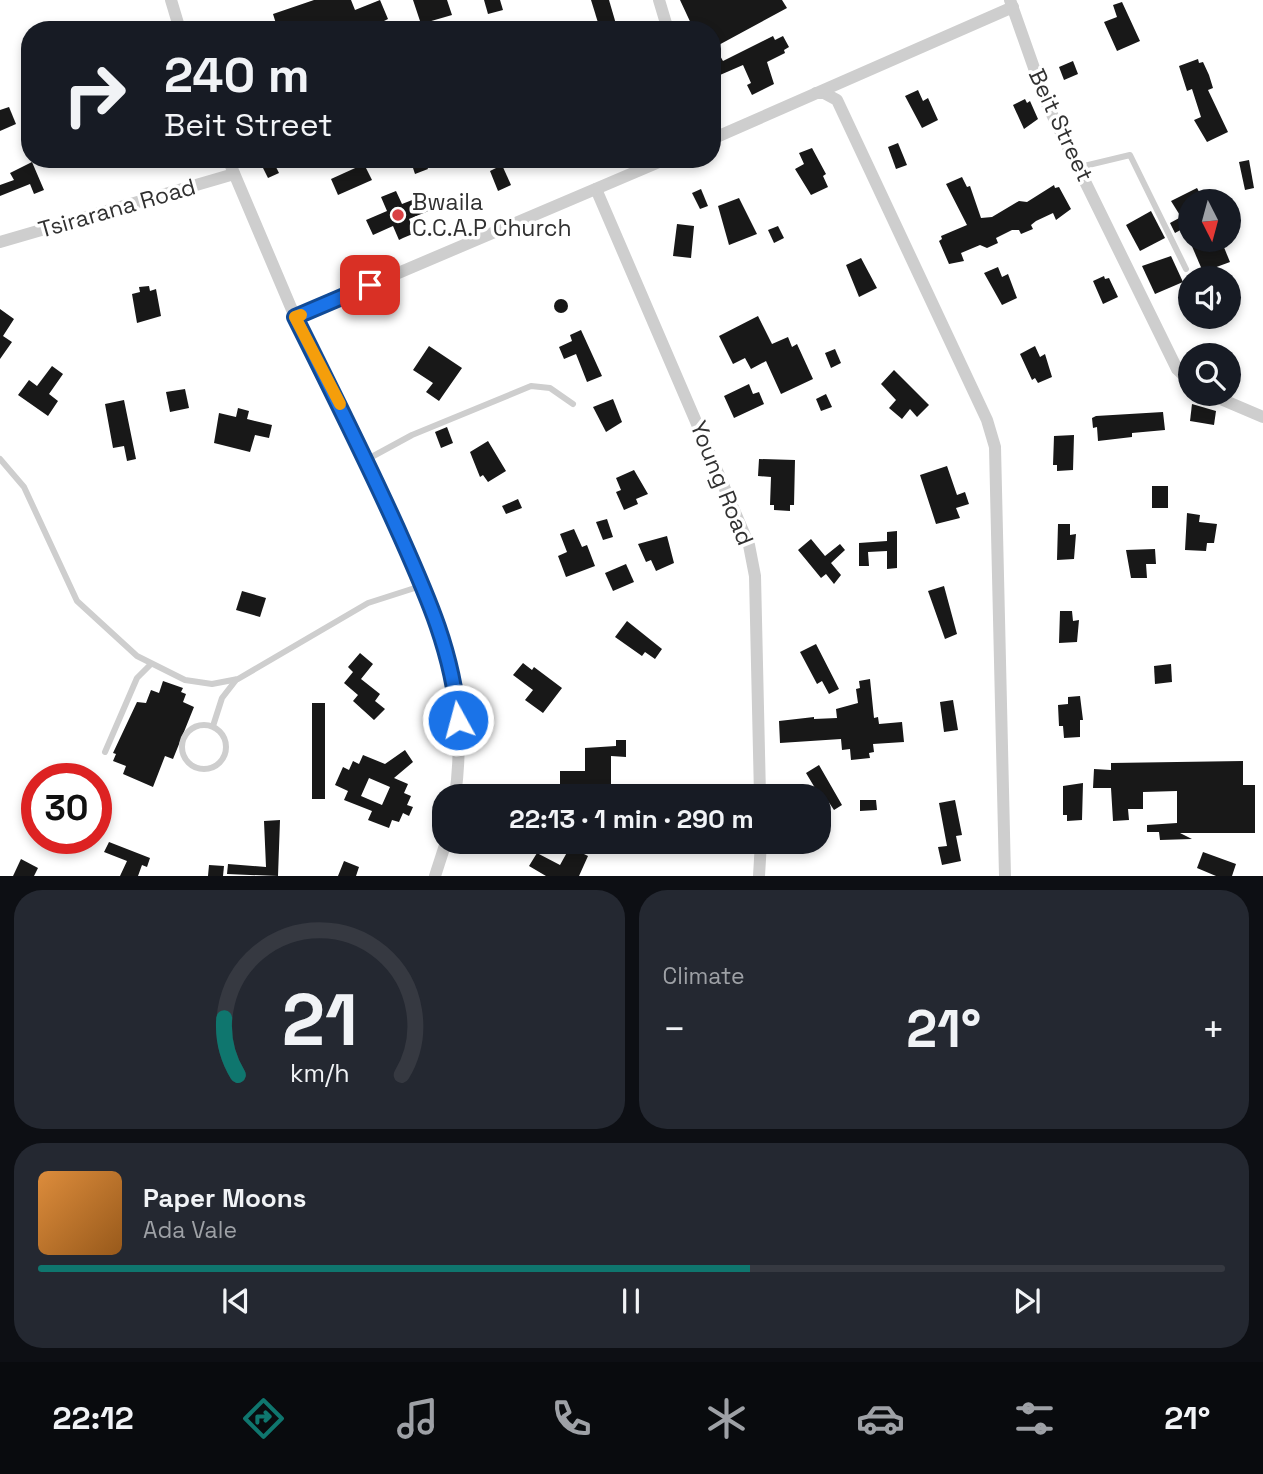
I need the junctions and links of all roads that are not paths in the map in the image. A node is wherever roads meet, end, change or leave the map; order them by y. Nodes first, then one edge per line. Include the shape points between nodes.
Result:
1 (171, 0) edge
2 (659, 0) edge
3 (1011, 4) edge
4 (177, 21) edge
5 (665, 21) edge
6 (816, 93) junction
7 (721, 135) edge
8 (1080, 167) junction
9 (232, 168) edge
10 (645, 168) edge
11 (234, 174) junction
12 (596, 189) junction
13 (0, 242) edge
14 (1185, 266) edge
15 (295, 317) junction
16 (1178, 370) edge
17 (573, 404) dead end
18 (1237, 406) edge
19 (1263, 417) edge
20 (0, 459) edge
21 (366, 460) junction
22 (423, 585) junction
23 (150, 664) junction
24 (237, 679) junction
25 (213, 726) junction
26 (105, 752) dead end
27 (456, 784) edge
28 (760, 784) edge
29 (442, 854) edge
30 (760, 854) edge
31 (435, 876) edge
32 (759, 876) edge
33 (1005, 876) edge

1 - 4 street
2 - 5 street
3 - 6 street, Beit Street
3 - 8 street, Beit Street via 1046,102
6 - 7 street, Beit Street
6 - 33 street via 837,100 987,420 995,447
8 - 14 lane via 1130,155
8 - 16 street, Beit Street
9 - 11 street
10 - 12 street
11 - 13 street, Tsirarana Road
11 - 15 street
12 - 15 street
12 - 28 street, Young Road via 749,545 755,576
15 - 21 street
17 - 21 lane via 550,388 531,386 412,435
18 - 19 street
20 - 23 lane via 24,487 77,601
21 - 22 street
22 - 24 lane via 368,603
22 - 27 street via 446,646 457,706
23 - 24 lane via 198,683
23 - 26 lane via 137,678
24 - 25 lane via 222,698
25 - 25 lane via 225,738 224,756 212,768 194,767 182,755 183,737 195,726
29 - 31 street
30 - 32 street

